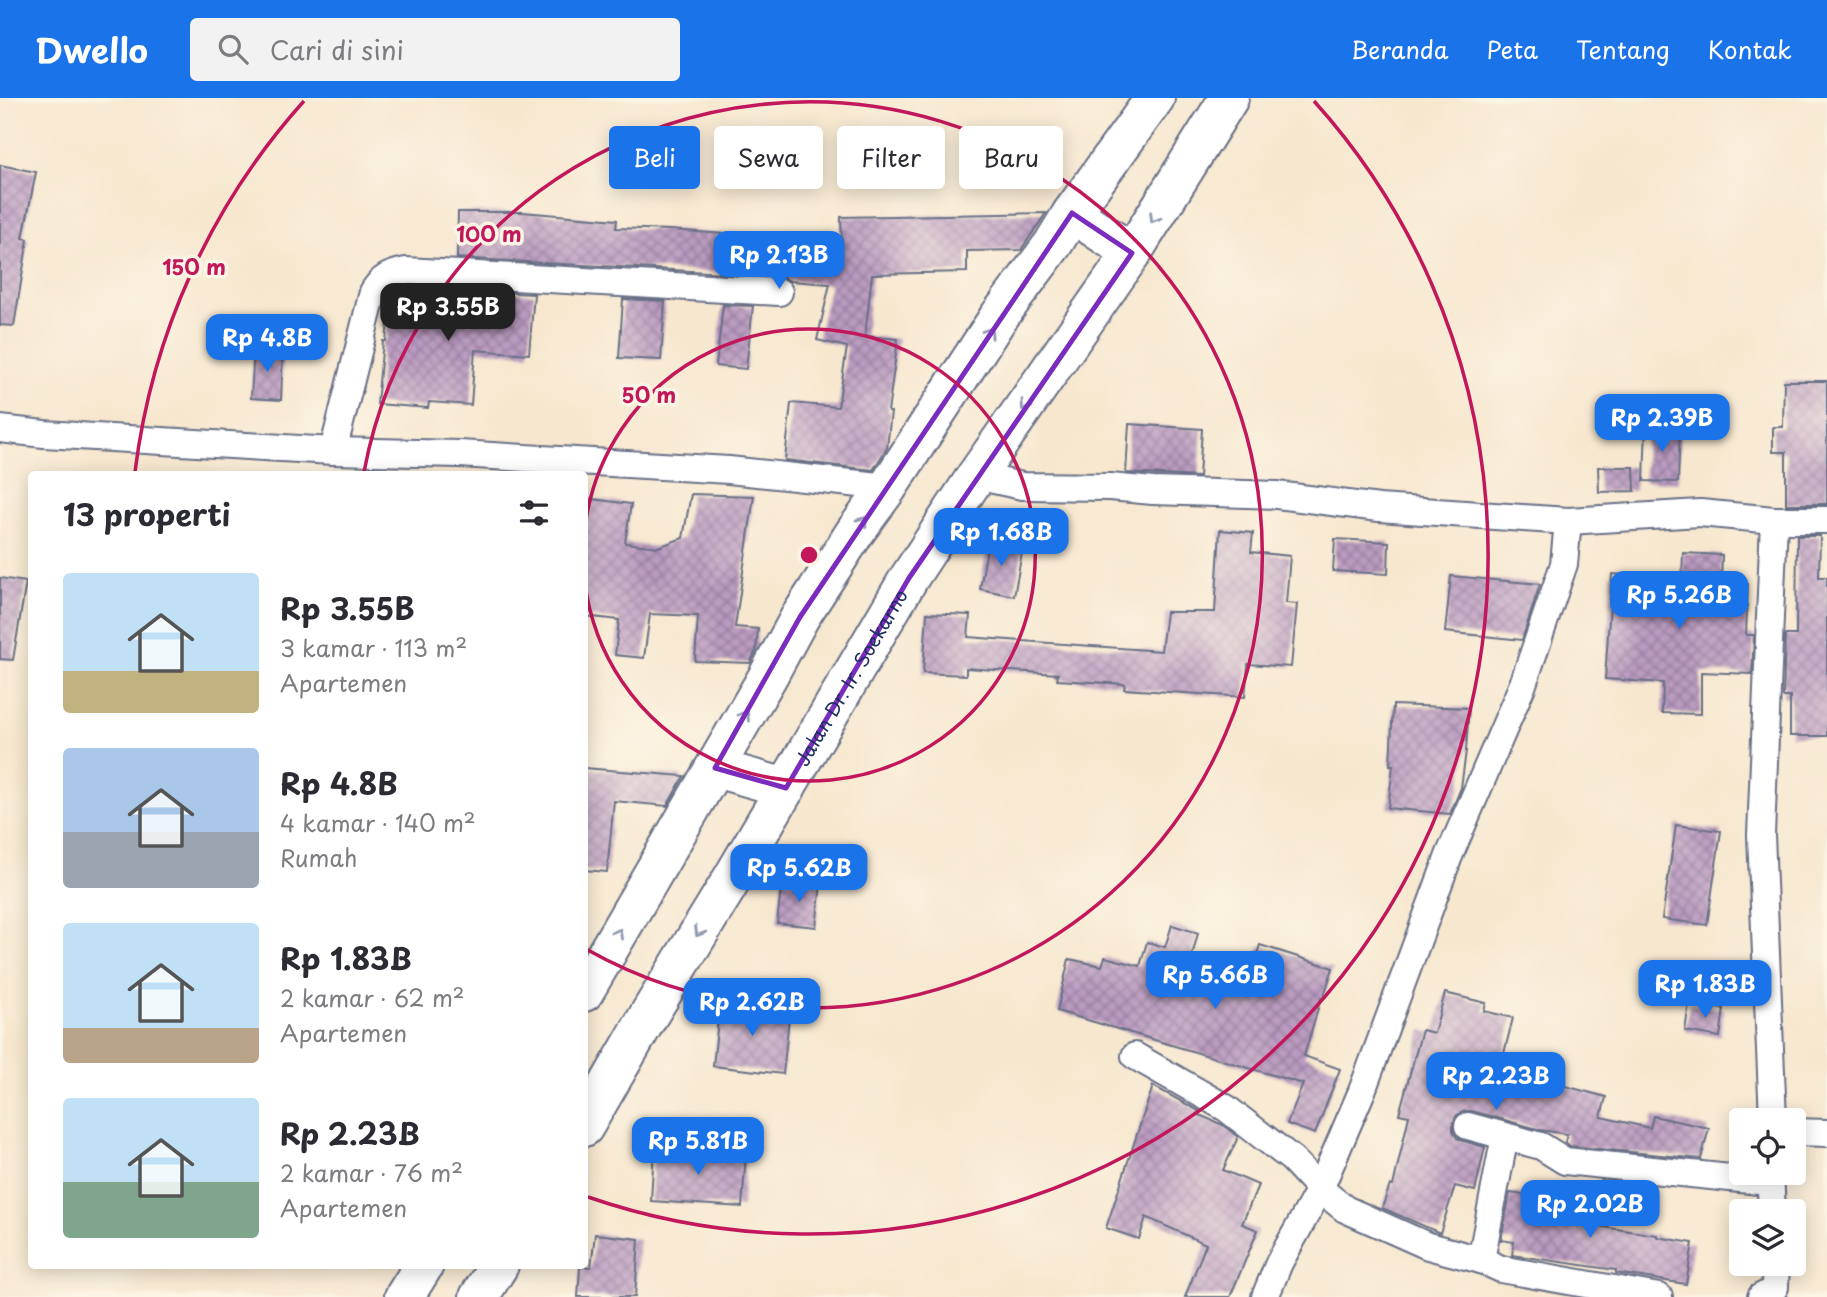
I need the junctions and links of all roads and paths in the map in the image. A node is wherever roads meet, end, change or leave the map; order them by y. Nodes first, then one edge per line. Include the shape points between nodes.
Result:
1 (1155, 98) edge
2 (1229, 98) edge
3 (1072, 213) junction
4 (1132, 253) junction
5 (779, 292) dead end
6 (0, 429) edge
7 (333, 452) junction
8 (976, 476) junction
9 (888, 487) junction
10 (1774, 520) junction
11 (1827, 520) edge
12 (1568, 521) junction
13 (715, 768) junction
14 (786, 788) junction
15 (588, 985) edge
16 (1135, 1056) dead end
17 (1772, 1108) edge
18 (588, 1120) edge
19 (1468, 1126) dead end
20 (1806, 1132) edge
21 (1827, 1133) edge
22 (1505, 1136) junction
23 (1729, 1174) edge
24 (1320, 1189) junction
25 (1480, 1261) junction
26 (422, 1269) edge
27 (496, 1269) edge
28 (404, 1297) edge
29 (479, 1297) edge
30 (1265, 1297) edge
31 (1659, 1297) edge

1 - 3 main road
2 -> 4 main road, Jalan Dr. Ir. Soekarno
3 - 4 main road
9 -> 3 main road
4 -> 8 main road, Jalan Dr. Ir. Soekarno
5 - 7 street via 406,271 390,274 373,292
6 - 7 street
7 - 9 street via 459,453 716,469
8 - 12 street via 1022,486 1278,495 1379,508
8 - 14 main road, Jalan Dr. Ir. Soekarno via 909,578
13 -> 9 main road via 800,617
10 - 11 street
10 - 12 street via 1700,513
10 - 17 street via 1761,835
12 - 24 street via 1564,564 1523,684 1449,856 1362,1091
13 - 14 main road
15 -> 13 main road
14 -> 18 main road, Jalan Dr. Ir. Soekarno
16 - 24 street via 1226,1108 1292,1159
19 - 22 street
20 - 21 street
22 - 23 street via 1576,1163
22 - 25 street
24 - 25 street via 1345,1209 1401,1235
24 - 30 street
25 - 31 street via 1501,1269
26 - 28 main road
27 - 29 main road

